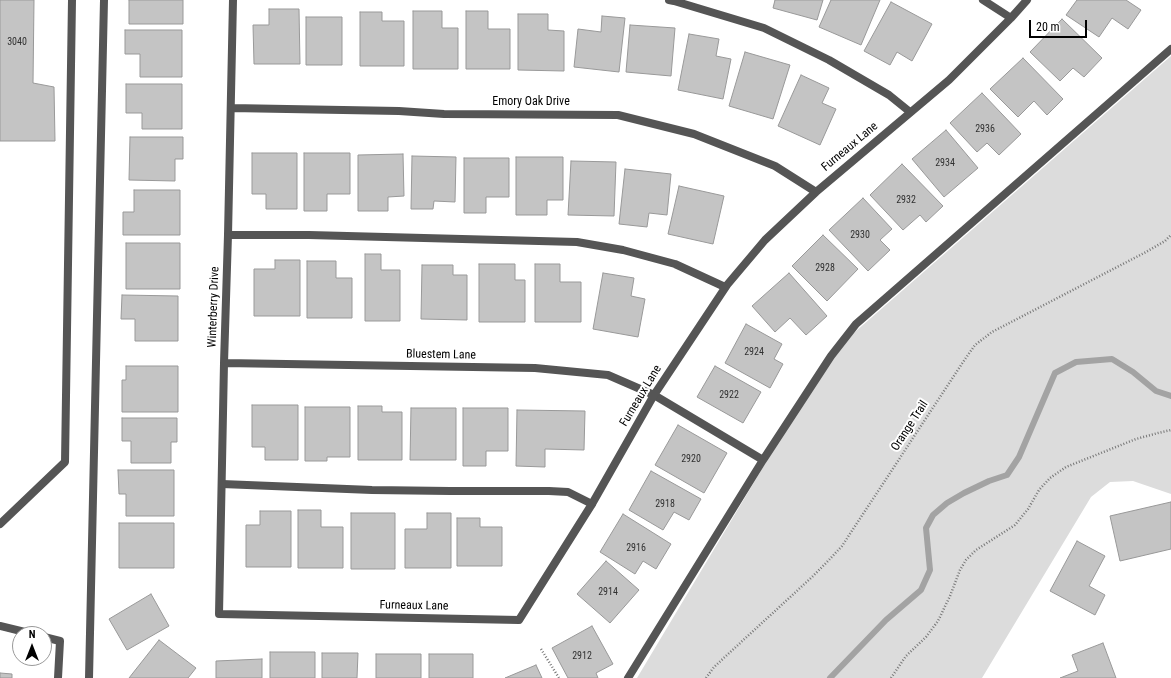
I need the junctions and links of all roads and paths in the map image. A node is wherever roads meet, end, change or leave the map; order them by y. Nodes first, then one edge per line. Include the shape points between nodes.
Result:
1 (72, 0) edge
2 (104, 0) edge
3 (233, 0) edge
4 (669, 0) edge
5 (983, 0) edge
6 (1027, 0) edge
7 (1011, 18) junction
8 (1171, 49) edge
9 (231, 108) junction
10 (910, 112) junction
11 (816, 192) junction
12 (228, 235) junction
13 (1171, 235) edge
14 (725, 287) junction
15 (224, 363) junction
16 (654, 394) junction
17 (1171, 430) edge
18 (763, 460) junction
19 (222, 484) junction
20 (592, 504) junction
21 (0, 524) edge
22 (219, 614) joint
23 (0, 626) edge
24 (12, 629) edge
25 (52, 639) edge
26 (541, 649) dead end
27 (58, 678) edge
28 (89, 678) edge
29 (559, 678) edge
30 (628, 678) edge
31 (706, 678) edge
32 (891, 678) edge

1 - 21 street via 65,462
2 - 28 street
3 - 9 street, Winterberry Drive
4 - 10 street via 764,28 829,60 889,95
5 - 7 street
6 - 7 street, Furneaux Lane
7 - 10 street, Furneaux Lane via 949,80
8 - 18 street via 856,324 831,356
9 - 11 street, Emory Oak Drive via 444,114 618,115 694,134 775,166
9 - 12 street, Winterberry Drive
10 - 11 street, Furneaux Lane
11 - 14 street, Furneaux Lane via 765,240
12 - 14 street via 577,242 623,250 675,264
12 - 15 street, Winterberry Drive
13 - 31 path, Orange Trail via 1146,252 998,328 975,345 842,546 714,667
14 - 16 street, Furneaux Lane
15 - 16 street, Bluestem Lane via 535,368 608,375
15 - 19 street, Winterberry Drive
16 - 18 street, Bluestem Lane
16 - 20 street, Furneaux Lane
17 - 32 path via 1136,439 1066,467 1050,478 1015,525 976,550 966,560 938,621 906,656
18 - 30 street
19 - 20 street via 434,491 568,492
19 - 22 street, Winterberry Drive
20 - 22 street, Furneaux Lane via 520,620
23 - 24 street
25 - 27 street via 60,641
26 - 29 path

